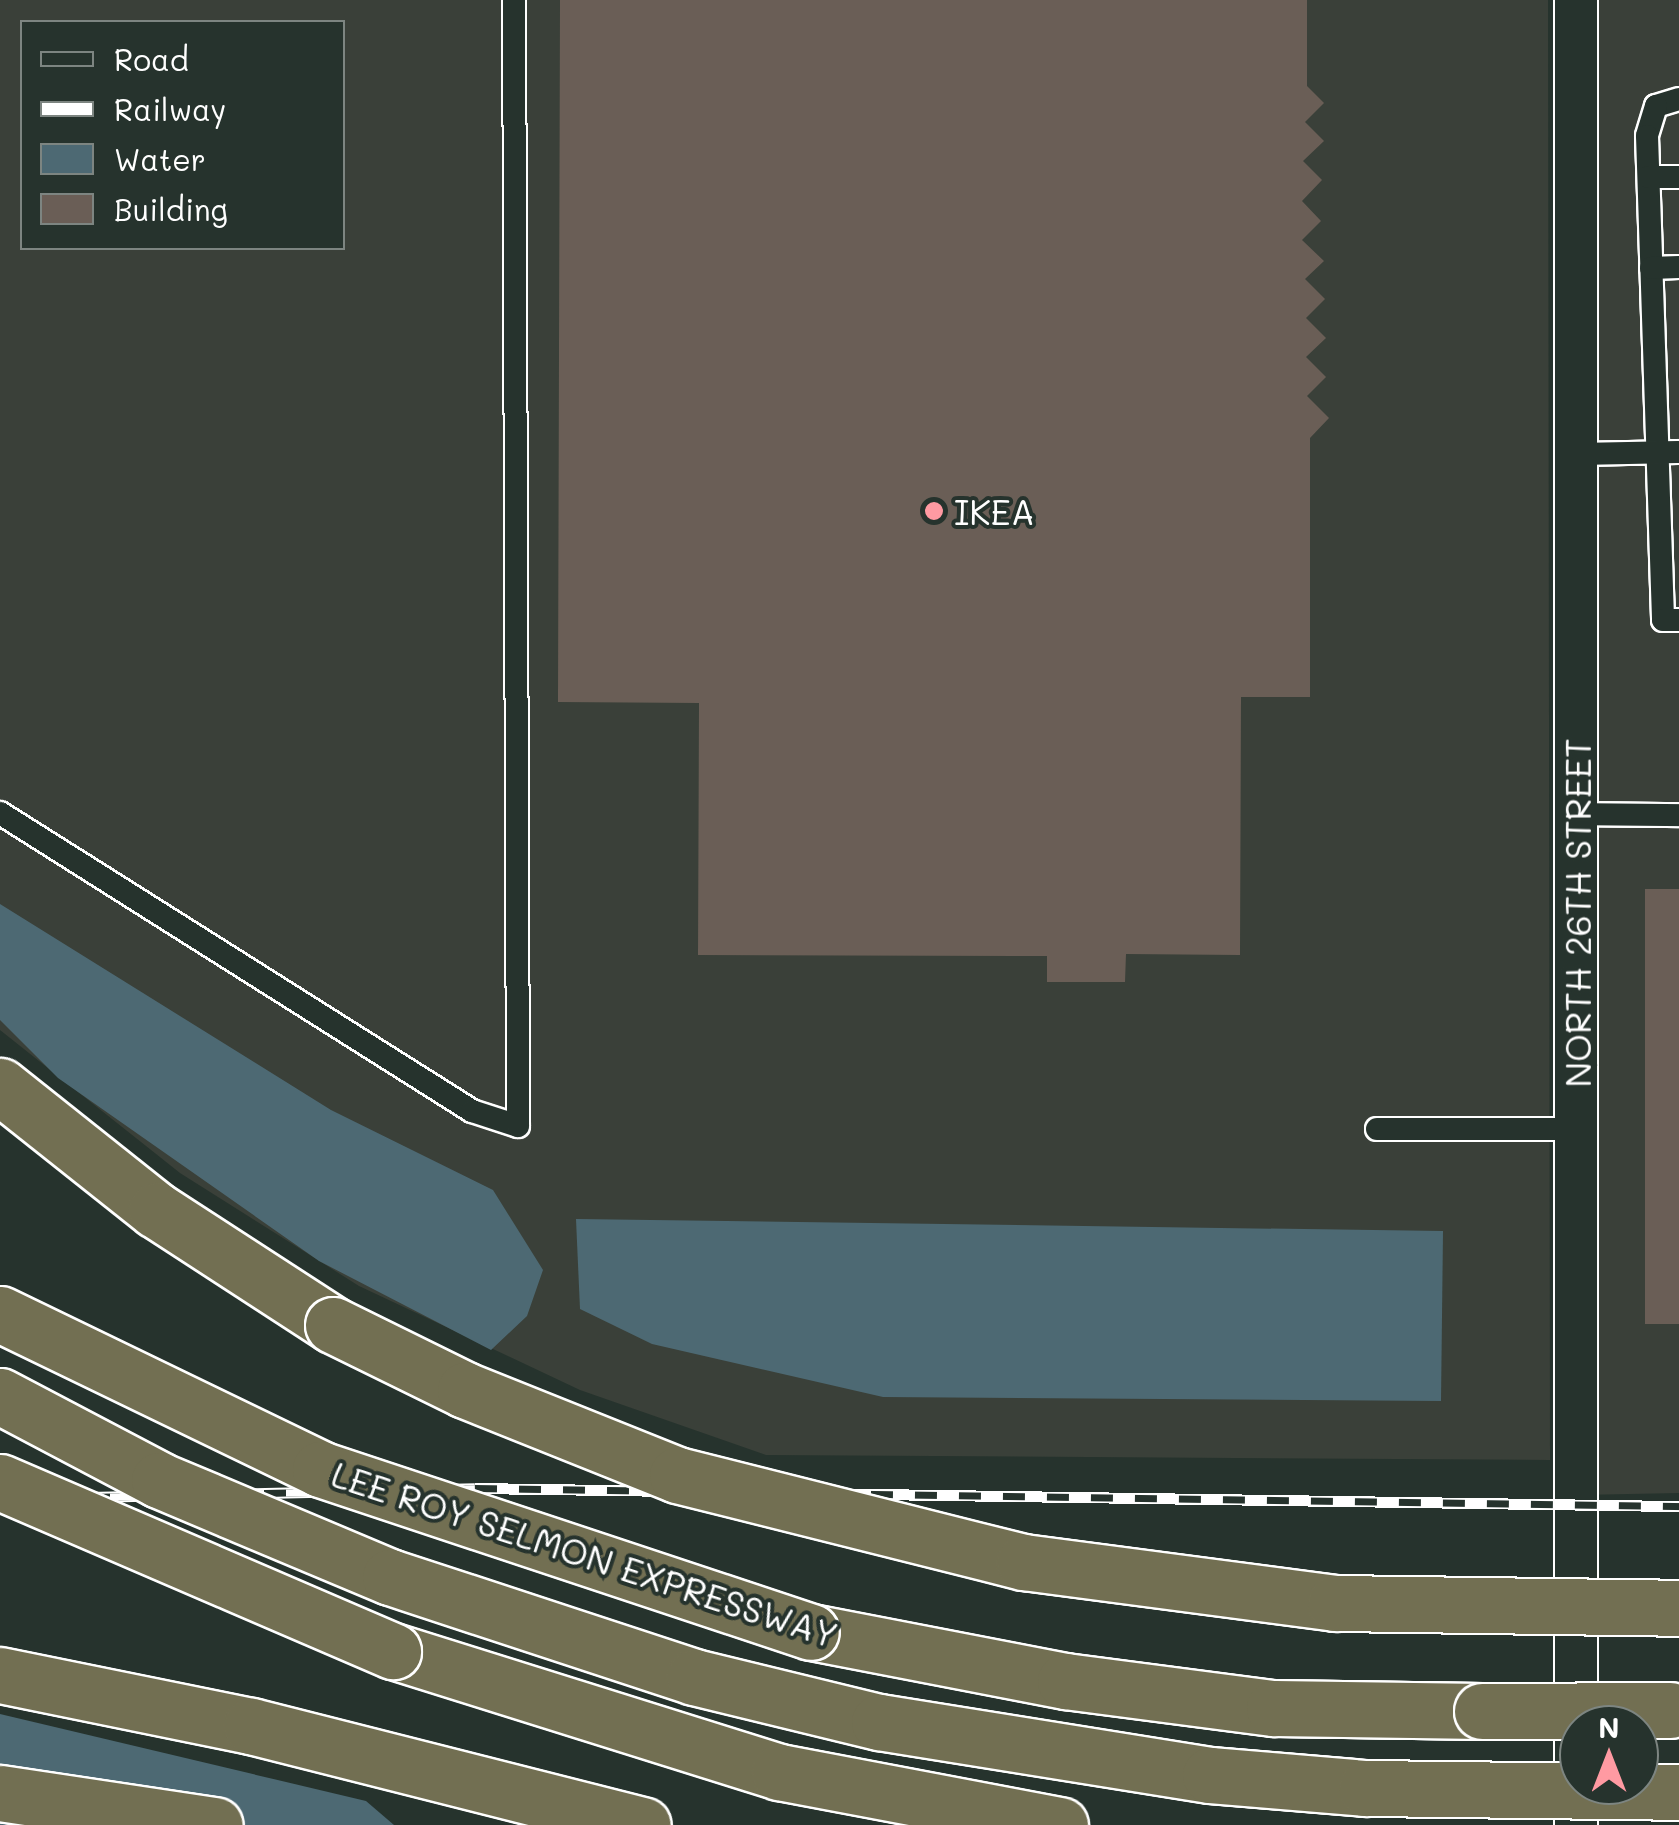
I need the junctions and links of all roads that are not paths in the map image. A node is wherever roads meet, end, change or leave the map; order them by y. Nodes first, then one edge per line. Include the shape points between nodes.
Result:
1 (514, 0) edge
2 (1576, 0) edge
3 (1679, 99) edge
4 (1649, 177) junction
5 (1679, 177) edge
6 (1679, 267) edge
7 (1652, 268) junction
8 (1668, 452) edge
9 (1577, 454) junction
10 (1670, 537) edge
11 (1679, 620) edge
12 (0, 812) edge
13 (1577, 814) junction
14 (1679, 815) edge
15 (0, 1086) edge
16 (1376, 1129) dead end
17 (1577, 1129) junction
18 (0, 1314) edge
19 (0, 1396) edge
20 (0, 1482) edge
21 (1679, 1608) edge
22 (0, 1675) edge
23 (1675, 1710) edge
24 (1679, 1792) edge
25 (0, 1794) edge
26 (214, 1825) edge
27 (643, 1825) edge
28 (1060, 1825) edge
29 (1576, 1825) edge

1 - 12 lane via 518,1126 472,1112
2 - 9 street, NORTH 26TH STREET
3 - 4 lane via 1656,106 1647,136
4 - 5 lane
4 - 7 lane
6 - 7 lane
7 - 8 lane
8 - 9 lane
8 - 10 lane
9 - 13 street, NORTH 26TH STREET
10 - 11 lane via 1663,620
13 - 14 lane
13 - 17 street, NORTH 26TH STREET
15 - 21 highway, bridge via 156,1210 333,1325 465,1390 676,1475 1024,1562 1334,1603
16 - 17 lane
17 - 29 street, NORTH 26TH STREET
18 - 23 highway, LEE ROY SELMON EXPRESSWAY, bridge via 320,1469 811,1632 1046,1678 1274,1708
19 - 24 highway, bridge via 160,1480 390,1577 675,1671 880,1722 1210,1775 1366,1788
20 - 28 highway, bridge via 394,1651 779,1772
22 - 27 highway via 251,1726
25 - 26 highway

